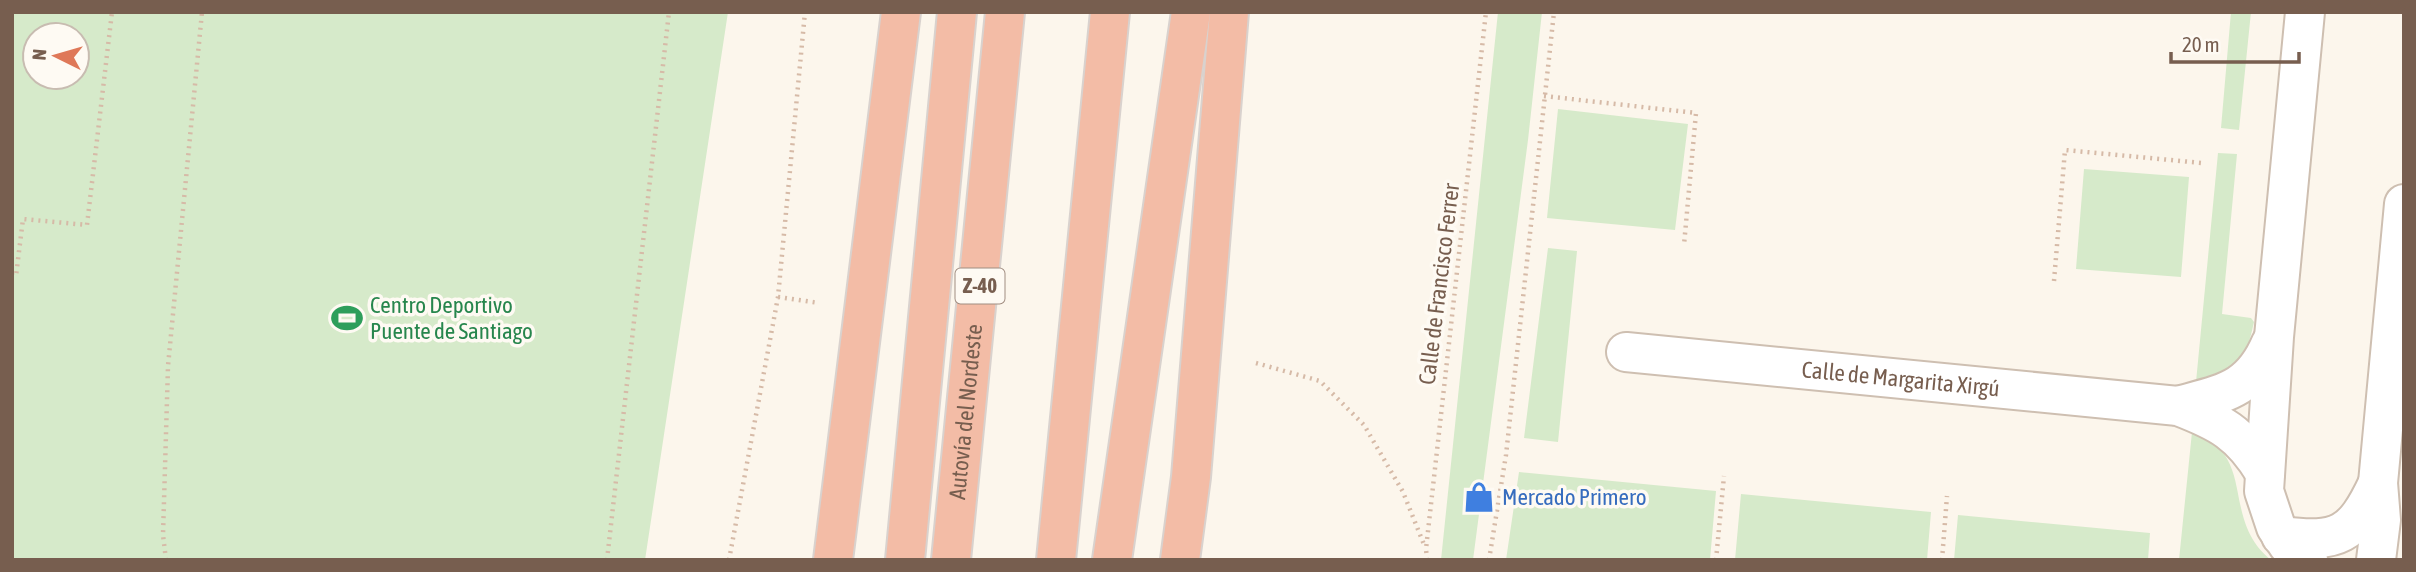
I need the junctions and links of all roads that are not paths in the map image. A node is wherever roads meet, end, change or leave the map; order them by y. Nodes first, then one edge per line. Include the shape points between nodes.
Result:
1 (901, 12) edge
2 (957, 12) edge
3 (1005, 12) edge
4 (1110, 12) edge
5 (1191, 12) edge
6 (1229, 12) edge
7 (2305, 12) edge
8 (2404, 204) edge
9 (2274, 337) junction
10 (1626, 352) dead end
11 (2178, 406) junction
12 (2265, 473) junction
13 (2378, 483) junction
14 (2295, 548) edge
15 (833, 560) edge
16 (905, 560) edge
17 (951, 560) edge
18 (1056, 560) edge
19 (1112, 560) edge
20 (1180, 560) edge
21 (2376, 560) edge

1 - 15 highway
2 - 16 highway
3 - 17 highway, Autovía del Nordeste / Z-40
4 - 18 highway
5 - 19 highway
6 - 20 highway via 1191,477
7 - 9 street, Calle de Margarita Xirgú
8 - 13 street, Calle de Margarita Xirgú
9 - 11 street, Calle de Margarita Xirgú via 2263,363 2246,383
9 - 12 street, Calle de Margarita Xirgú
10 - 11 street, Calle de Margarita Xirgú
11 - 12 street, Calle de Margarita Xirgú via 2231,430
12 - 14 street, Calle de Margarita Xirgú via 2266,505
13 - 14 street, Calle de Margarita Xirgú via 2358,521 2347,531
13 - 21 street, Calle de Margarita Xirgú via 2381,520

